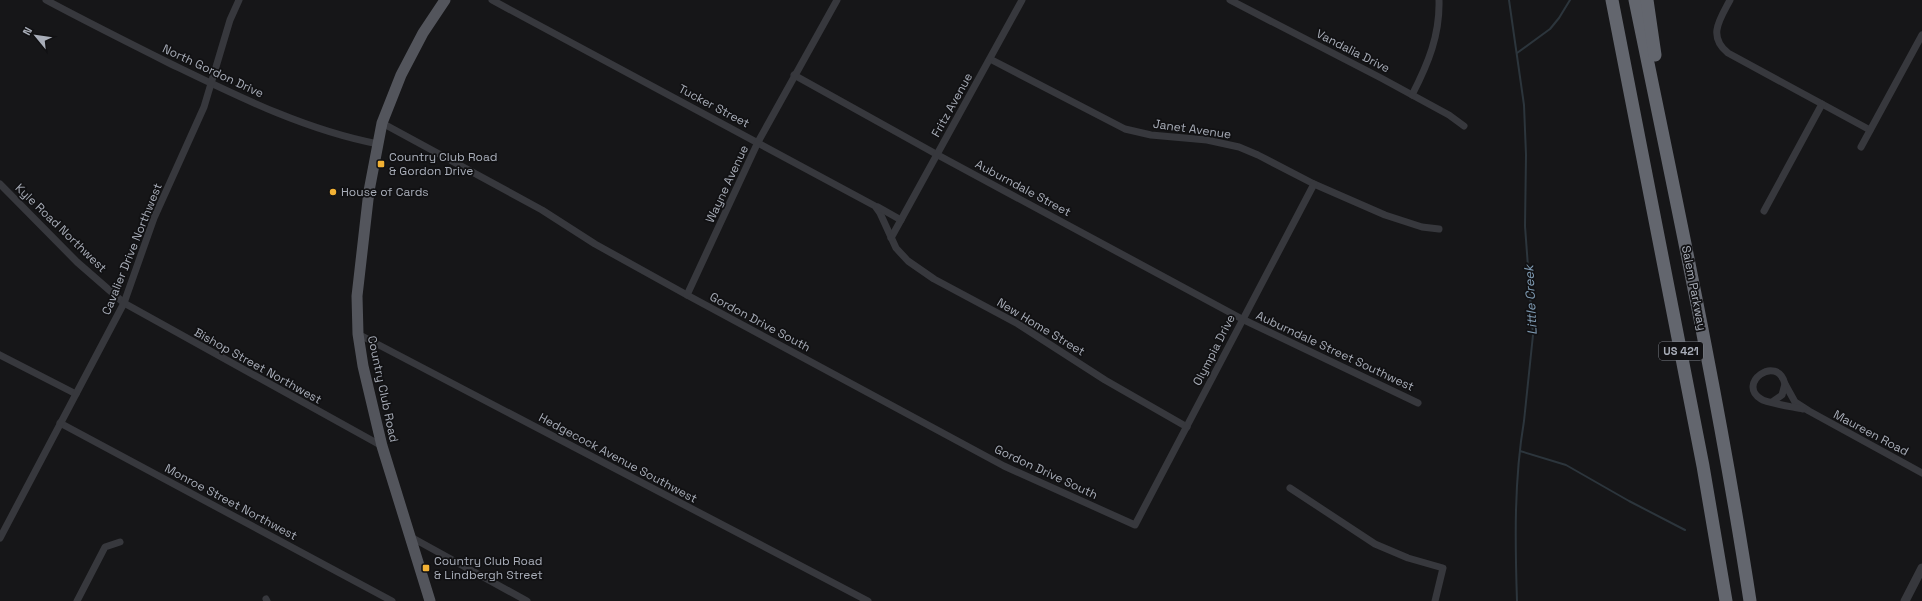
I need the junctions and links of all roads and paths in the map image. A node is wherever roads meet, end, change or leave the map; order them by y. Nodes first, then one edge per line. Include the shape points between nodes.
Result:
1 (46, 0) edge
2 (239, 0) edge
3 (445, 0) edge
4 (492, 0) edge
5 (837, 0) edge
6 (1022, 0) edge
7 (1230, 0) edge
8 (1439, 0) edge
9 (1612, 0) edge
10 (1635, 0) edge
11 (1647, 0) edge
12 (1730, 0) edge
13 (1922, 35) edge
14 (990, 58) junction
15 (794, 75) junction
16 (211, 83) junction
17 (1412, 95) junction
18 (1822, 104) junction
19 (382, 124) junction
20 (1464, 126) dead end
21 (1870, 130) junction
22 (1663, 134) junction
23 (758, 142) junction
24 (378, 144) junction
25 (1861, 147) dead end
26 (936, 154) junction
27 (0, 184) edge
28 (1314, 184) junction
29 (875, 206) junction
30 (1764, 211) dead end
31 (901, 220) junction
32 (1439, 229) dead end
33 (891, 238) junction
34 (687, 295) junction
35 (124, 304) junction
36 (1242, 319) junction
37 (358, 334) junction
38 (0, 355) edge
39 (1785, 384) junction
40 (76, 394) junction
41 (1772, 402) junction
42 (1418, 403) dead end
43 (1809, 411) junction
44 (60, 423) junction
45 (1188, 427) junction
46 (382, 446) junction
47 (1922, 473) edge
48 (1290, 488) dead end
49 (1135, 525) joint
50 (408, 536) junction
51 (0, 538) edge
52 (120, 542) dead end
53 (1922, 568) edge
54 (77, 601) edge
55 (392, 601) edge
56 (430, 601) edge
57 (527, 601) edge
58 (868, 601) edge
59 (1435, 601) edge
60 (1726, 601) edge
61 (1750, 601) edge
62 (1905, 601) edge

1 - 16 street, North Gordon Drive
2 - 16 street, Cavalier Drive Northwest via 230,20
3 - 19 main road, Country Club Road via 423,33 401,74
4 - 23 street, Tucker Street
5 - 15 street, Wayne Avenue
6 - 14 street, Fritz Avenue
7 - 17 street, Vandalia Drive
8 - 17 street via 1439,19 1433,48
9 - 60 highway, Salem Parkway / US 421
10 - 22 highway, Salem Parkway / US 421
11 - 22 highway via 1664,108
12 - 18 street via 1716,30 1720,46 1728,53
13 - 21 street
14 - 26 street, Fritz Avenue
14 - 28 street, Janet Avenue via 1125,129 1234,146 1258,155
15 - 23 street, Wayne Avenue
15 - 26 street, Auburndale Street
16 - 24 street, North Gordon Drive via 248,101 308,124
16 - 35 street, Cavalier Drive Northwest via 204,107 154,218
17 - 20 street, Vandalia Drive
18 - 21 street
18 - 30 street
19 - 24 main road, Country Club Road
19 - 34 street, Gordon Drive South via 542,210 594,244
21 - 25 street
22 - 61 highway, Salem Parkway / US 421 via 1725,454
23 - 29 street, Tucker Street
23 - 34 street, Wayne Avenue
24 - 37 main road, Country Club Road via 363,238 357,296
26 - 31 street, Fritz Avenue
26 - 36 street, Auburndale Street
27 - 35 street, Kyle Road Northwest via 77,262
28 - 32 street, Janet Avenue via 1385,216 1422,227
28 - 36 street, Olympia Drive
29 - 31 street, Tucker Street
29 - 33 street
31 - 33 street
33 - 45 street, New Home Street via 908,261 934,279 1018,324 1105,380
34 - 49 street, Gordon Drive South via 1004,466
35 - 40 street, Cavalier Drive Northwest
35 - 46 street, Bishop Street Northwest
36 - 42 street, Auburndale Street Southwest
36 - 45 street, Olympia Drive
37 - 46 main road, Country Club Road
37 - 58 street, Hedgecock Avenue Southwest
38 - 40 street
39 - 41 street via 1782,395
39 - 41 street, Maureen Road via 1782,377 1773,371 1766,371 1755,379 1753,386 1759,399
39 - 43 street, Maureen Road via 1795,402
40 - 44 street, Cavalier Drive Northwest
41 - 43 street, Maureen Road
43 - 47 street, Maureen Road
44 - 51 street, Cavalier Drive Northwest
44 - 55 street, Monroe Street Northwest
45 - 49 street, Olympia Drive
46 - 50 main road, Country Club Road
48 - 59 street via 1375,544 1408,558 1443,568
50 - 56 main road, Country Club Road
50 - 57 street
52 - 54 street via 105,547
53 - 62 street

